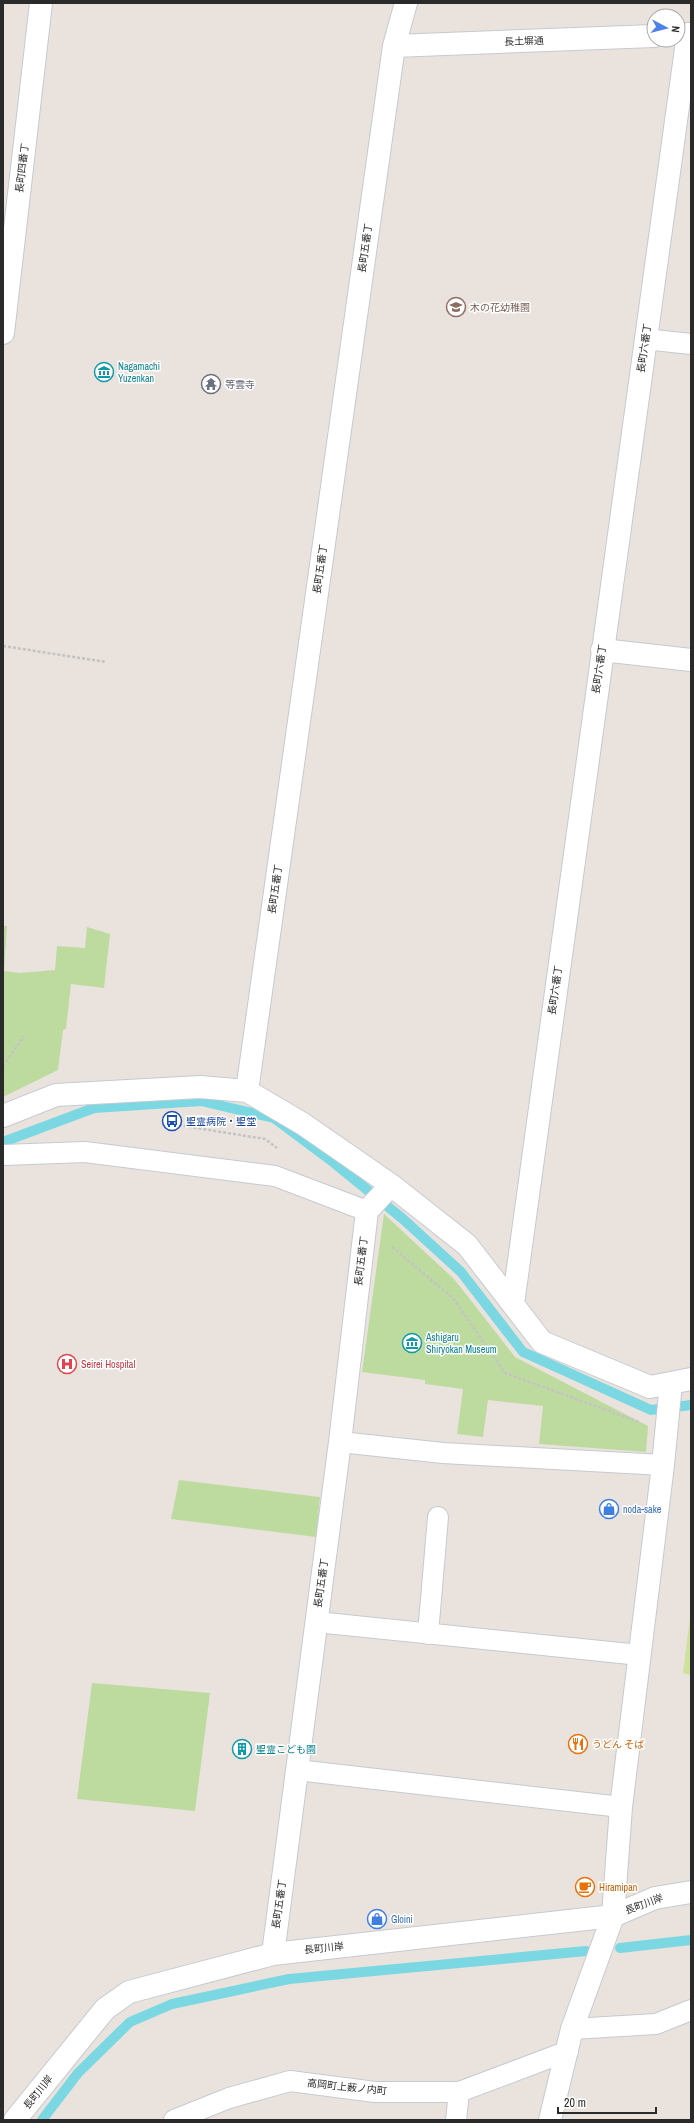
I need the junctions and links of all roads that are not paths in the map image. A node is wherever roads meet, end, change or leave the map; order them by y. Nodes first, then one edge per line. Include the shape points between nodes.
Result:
1 (41, 3) edge
2 (406, 3) edge
3 (646, 36) edge
4 (394, 46) junction
5 (684, 48) edge
6 (3, 333) edge
7 (645, 339) junction
8 (691, 344) edge
9 (602, 650) junction
10 (691, 660) edge
11 (247, 1091) junction
12 (3, 1116) edge
13 (3, 1155) edge
14 (391, 1185) junction
15 (367, 1211) junction
16 (512, 1304) junction
17 (681, 1381) edge
18 (340, 1442) junction
19 (663, 1465) junction
20 (438, 1517) dead end
21 (316, 1622) junction
22 (428, 1634) junction
23 (640, 1655) junction
24 (297, 1770) junction
25 (621, 1807) junction
26 (691, 1892) edge
27 (613, 1916) junction
28 (273, 1954) junction
29 (691, 2010) edge
30 (572, 2029) junction
31 (568, 2051) junction
32 (459, 2092) junction
33 (15, 2120) edge
34 (174, 2120) edge
35 (456, 2120) edge
36 (550, 2120) edge

1 - 6 street, 長町四番丁
2 - 4 street, 長町五番丁
3 - 4 street, 長土塀通
4 - 11 street, 長町五番丁
5 - 7 street, 長町六番丁
7 - 8 lane
7 - 9 street, 長町六番丁
9 - 10 street
9 - 16 street, 長町六番丁
11 - 12 street via 200,1087 56,1095
11 - 14 street via 304,1124
13 - 15 lane via 85,1152 275,1176
14 - 15 street
14 - 16 street via 467,1245
15 - 18 street, 長町五番丁
16 - 17 street via 542,1342 650,1387
17 - 19 street via 667,1423
18 - 19 lane via 443,1453
18 - 21 street, 長町五番丁
19 - 23 street
20 - 22 lane
21 - 22 lane
21 - 24 street, 長町五番丁
22 - 23 lane
23 - 25 street
24 - 25 lane
24 - 28 street, 長町五番丁
25 - 27 street
26 - 27 street, 長町川岸 via 656,1898
27 - 28 street, 長町川岸
27 - 30 street
28 - 33 street, 長町川岸 via 129,1992 105,2009
29 - 30 lane via 656,2024
30 - 31 street
31 - 32 lane, 高岡町上薮ノ内町
31 - 36 street
32 - 34 lane, 高岡町上薮ノ内町 via 375,2092 290,2080 229,2098
32 - 35 lane

